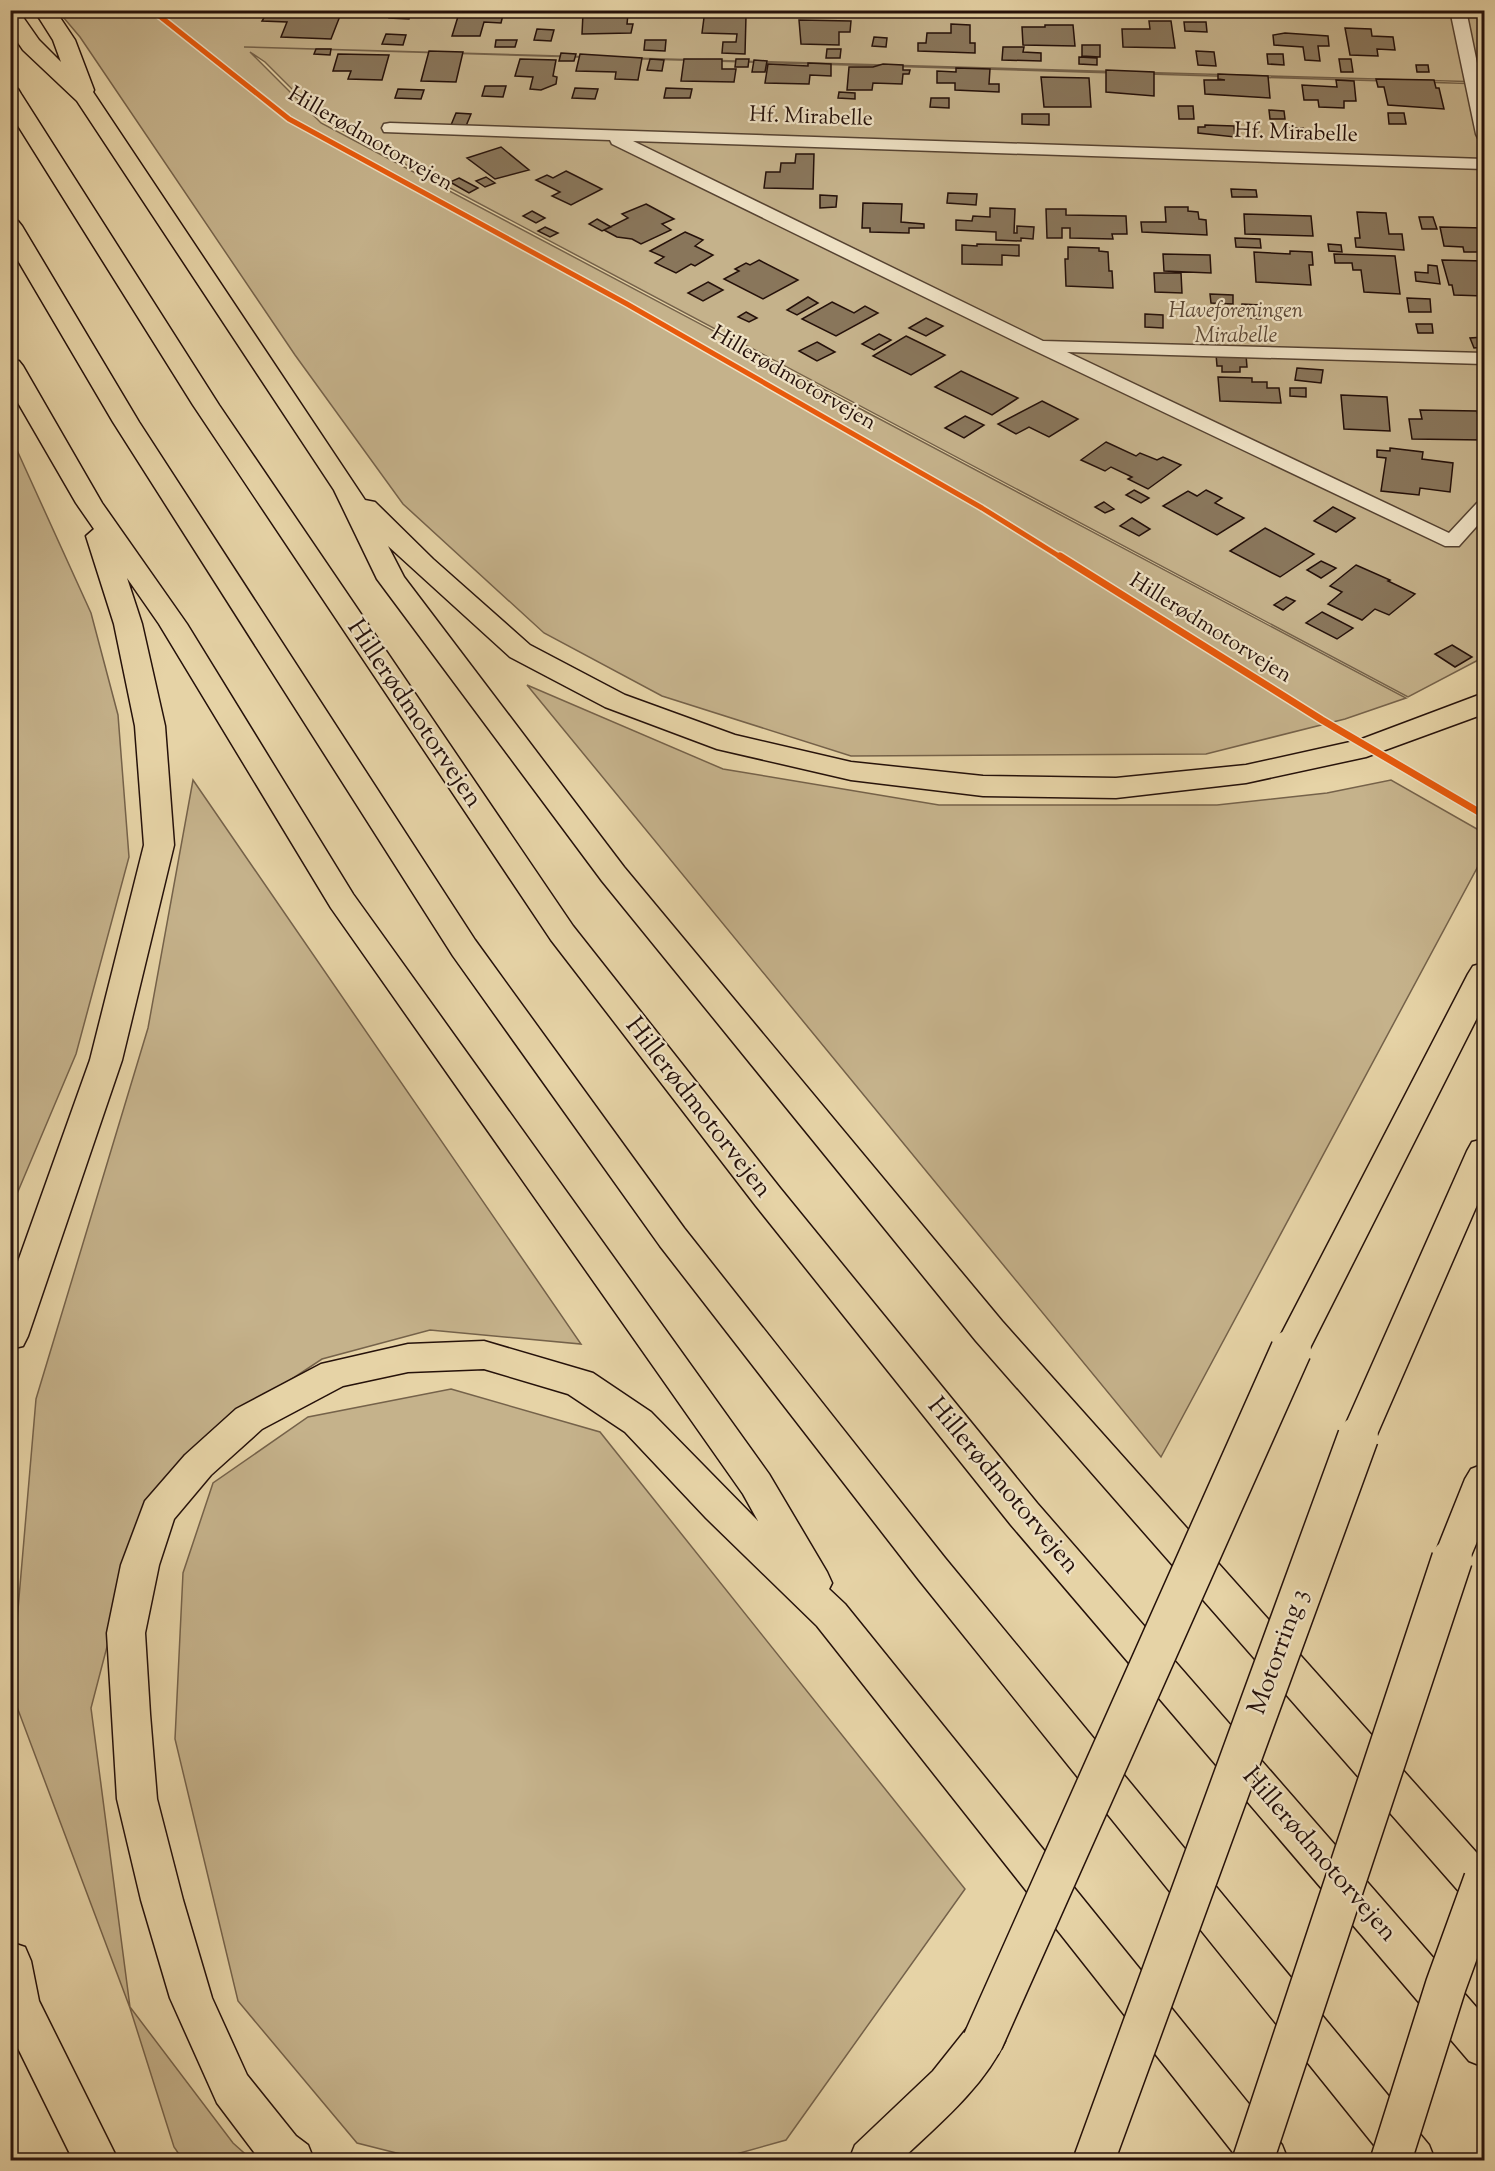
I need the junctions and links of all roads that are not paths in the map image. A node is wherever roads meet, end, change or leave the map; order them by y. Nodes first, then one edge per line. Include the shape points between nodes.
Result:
1 (44, 10) edge
2 (1458, 10) edge
3 (10, 15) edge
4 (10, 94) edge
5 (85, 97) junction
6 (390, 128) dead end
7 (1485, 134) edge
8 (610, 136) junction
9 (1485, 164) edge
10 (10, 226) edge
11 (1037, 345) junction
12 (1485, 358) edge
13 (10, 366) edge
14 (346, 490) junction
15 (89, 503) junction
16 (1485, 507) edge
17 (1485, 702) edge
18 (1485, 974) edge
19 (1485, 1151) edge
20 (10, 1336) edge
21 (1485, 1479) edge
22 (831, 1616) junction
23 (1485, 1880) edge
24 (1485, 1890) edge
25 (10, 1961) edge
26 (1485, 2047) edge
27 (96, 2160) edge
28 (292, 2160) edge
29 (871, 2160) edge
30 (1094, 2160) edge
31 (1253, 2160) edge
32 (1266, 2160) edge
33 (1391, 2160) edge
34 (1413, 2160) edge

1 - 5 highway via 64,40
2 - 7 lane
3 - 5 highway via 31,45
4 - 26 highway, Hillerødmotorvejen via 206,405 562,933 768,1197 1024,1514
5 - 14 highway
6 - 8 lane, Hf. Mirabelle
8 - 9 lane, Hf. Mirabelle
8 - 11 lane
10 - 34 highway via 126,422 464,948 665,1228 932,1569
11 - 12 lane
11 - 16 lane via 1452,542
13 - 15 highway
14 - 17 highway via 520,651 615,701 726,742 851,771 982,786 1116,788 1246,774 1366,748
14 - 24 highway via 391,579 613,874 989,1330
15 - 20 highway via 128,624 150,726 159,845 106,1060
15 - 22 highway via 173,624 342,902 756,1484
18 - 29 highway, bridge via 1292,1350 983,2041 948,2085
19 - 30 highway, Motorring 3, bridge via 1358,1437
21 - 31 highway, bridge via 1452,1559
22 - 28 highway via 638,1422 580,1383 484,1356 408,1358 333,1374 249,1419 198,1465 158,1512 140,1565 126,1633 137,1799 191,1998 232,2089 280,2151
22 - 32 highway
23 - 33 highway, bridge via 1446,1985
25 - 27 highway via 18,2003

